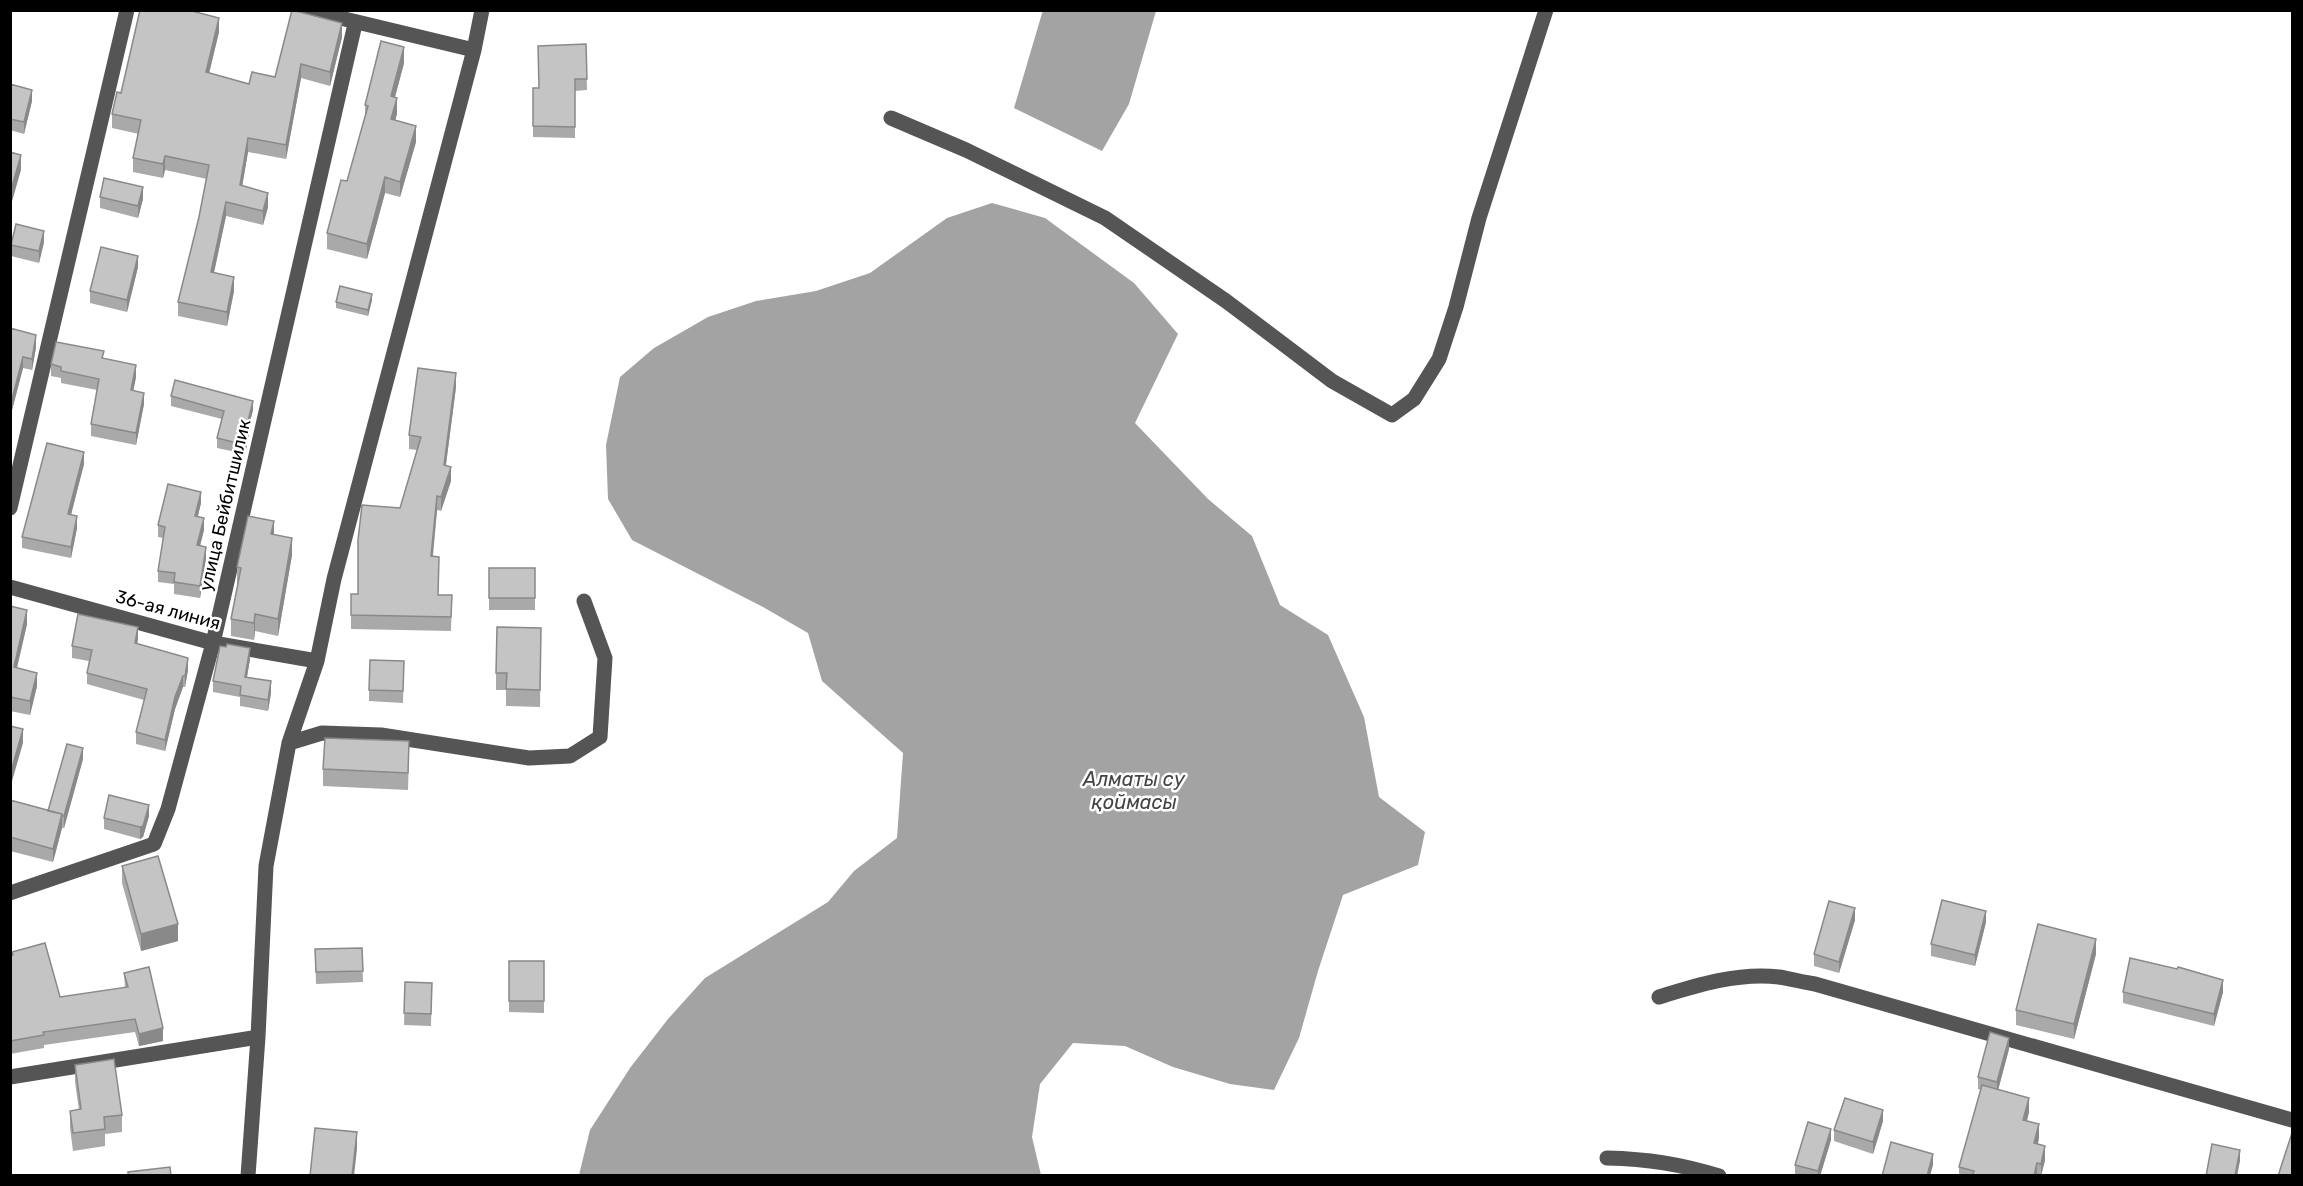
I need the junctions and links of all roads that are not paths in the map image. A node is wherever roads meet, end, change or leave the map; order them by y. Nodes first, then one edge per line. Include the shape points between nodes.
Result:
1 (128, 10) edge
2 (307, 10) edge
3 (482, 10) edge
4 (1546, 10) edge
5 (355, 24) junction
6 (474, 50) junction
7 (891, 118) dead end
8 (10, 508) edge
9 (10, 587) edge
10 (584, 601) dead end
11 (213, 643) junction
12 (317, 661) junction
13 (289, 743) junction
14 (10, 894) edge
15 (1659, 997) dead end
16 (258, 1037) junction
17 (10, 1077) edge
18 (2292, 1120) edge
19 (1607, 1158) dead end
20 (248, 1176) edge
21 (1719, 1176) edge

1 - 8 street
2 - 5 street
3 - 6 street
4 - 7 street via 1479,218 1439,359 1414,399 1392,415 1332,381 1226,301 1105,218
5 - 6 street
5 - 11 street, улица Бейбитшилик
6 - 12 street via 334,579
9 - 11 street, 36-ая линия
10 - 13 street via 605,658 600,737 570,756 529,758 381,735 322,734
11 - 12 street, 36-ая линия
11 - 14 street, улица Бейбитшилик via 168,809 153,844
12 - 13 street
13 - 16 street via 266,866
15 - 18 street via 1697,985 1736,979 1777,977 1815,984
16 - 17 street
16 - 20 street
19 - 21 street via 1679,1164

